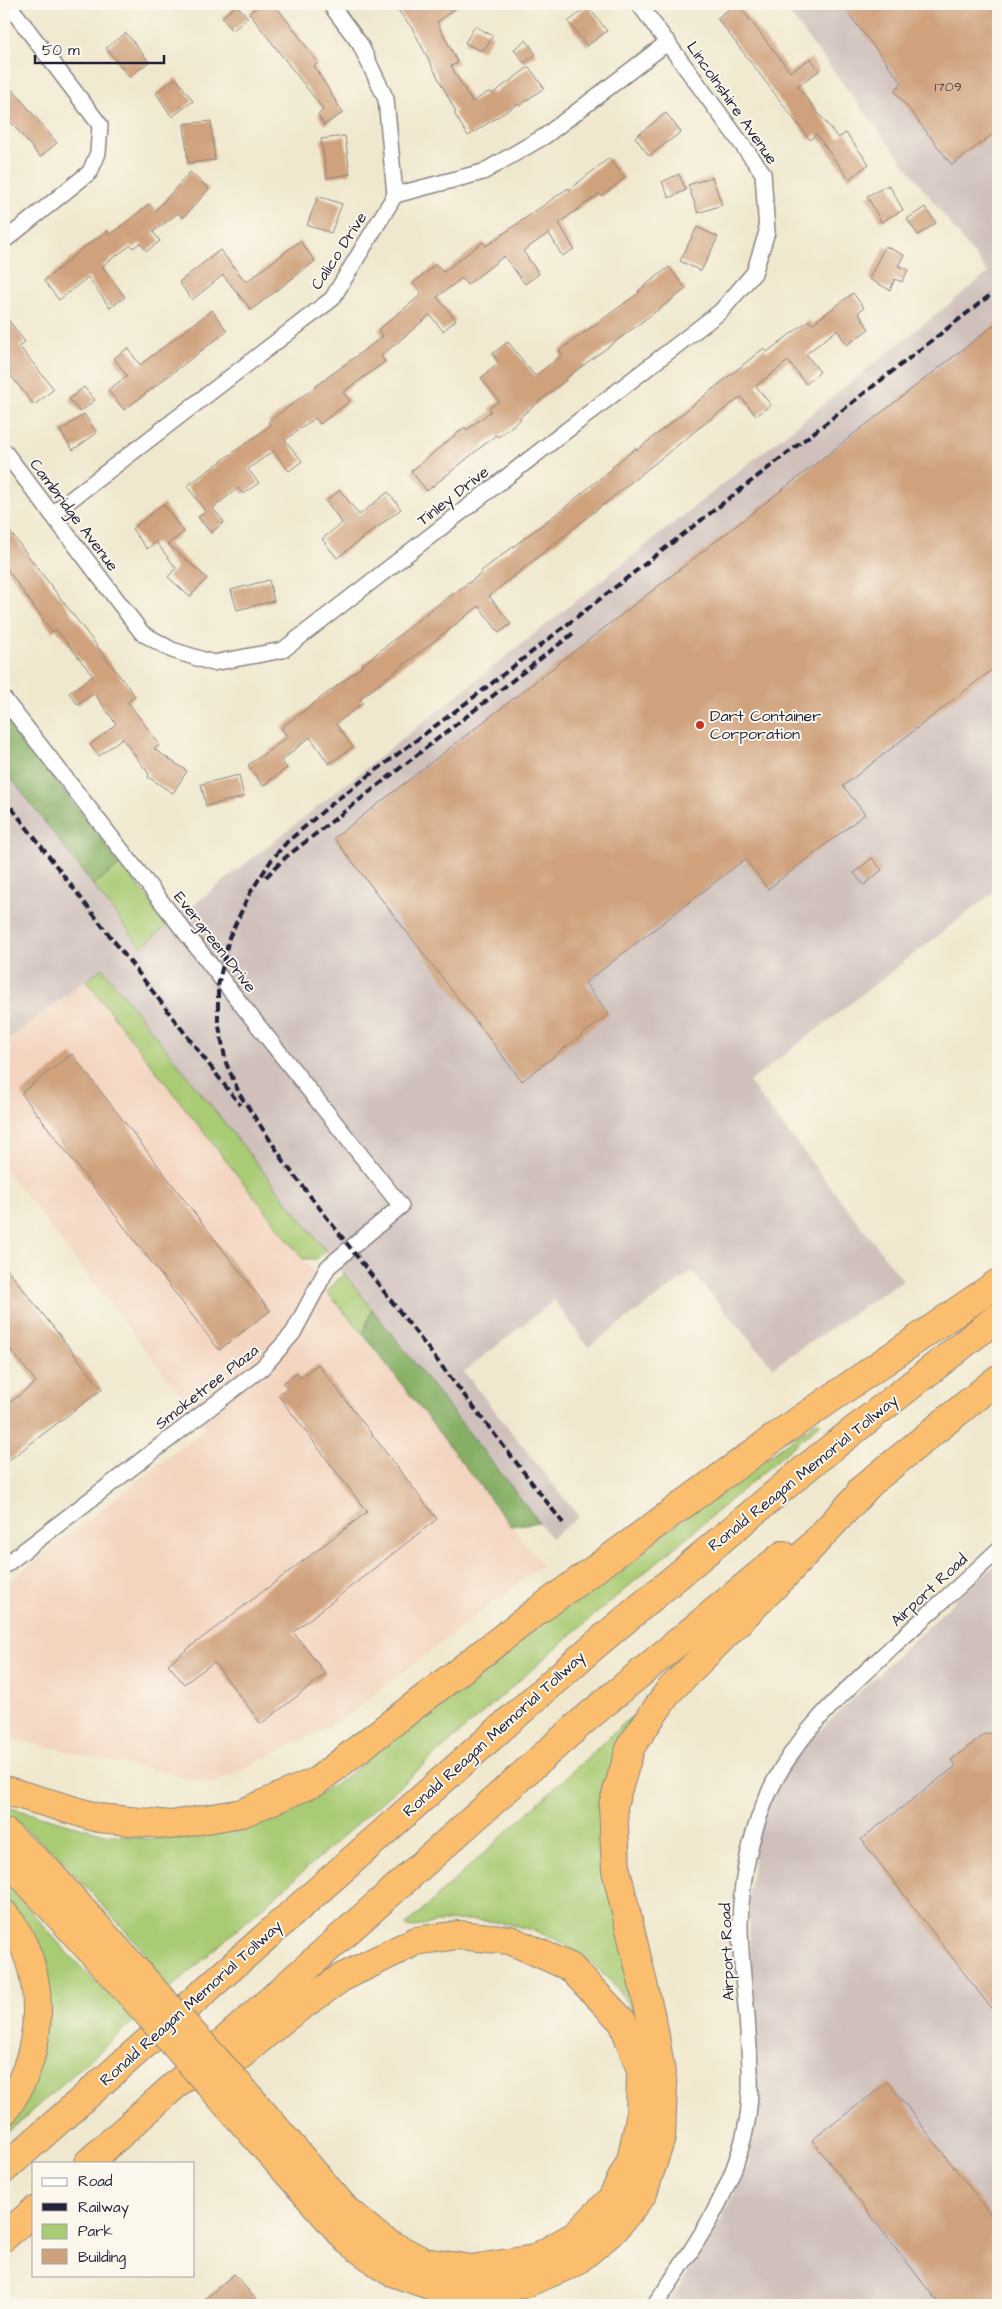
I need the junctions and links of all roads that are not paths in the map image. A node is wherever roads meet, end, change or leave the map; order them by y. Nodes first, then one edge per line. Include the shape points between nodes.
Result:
1 (8, 4) edge
2 (330, 4) edge
3 (639, 4) edge
4 (668, 42) junction
5 (395, 195) junction
6 (767, 232) joint
7 (4, 241) edge
8 (4, 451) edge
9 (52, 514) junction
10 (117, 600) joint
11 (4, 699) edge
12 (401, 1206) joint
13 (998, 1283) edge
14 (998, 1317) edge
15 (998, 1379) edge
16 (874, 1479) junction
17 (998, 1550) edge
18 (4, 1566) edge
19 (4, 1790) edge
20 (4, 1832) edge
21 (4, 1858) edge
22 (4, 1914) edge
23 (141, 1991) junction
24 (162, 2098) junction
25 (236, 2099) junction
26 (4, 2111) edge
27 (89, 2162) edge
28 (4, 2169) edge
29 (32, 2213) edge
30 (4, 2237) edge
31 (655, 2305) edge

1 - 7 street via 100,125 98,153 90,172
2 - 5 street via 360,44 386,99
3 - 4 street, Lincolnshire Avenue
4 - 5 street via 545,136 484,172
4 - 6 street, Lincolnshire Avenue via 763,174
5 - 9 street, Calico Drive via 332,299
6 - 10 street, Tinley Drive via 754,273 721,311 283,650 213,663 172,650 142,633
8 - 9 street, Cambridge Avenue
9 - 10 street, Cambridge Avenue
11 - 12 street, Evergreen Drive
12 - 18 street, Smoketree Plaza via 328,1267 293,1333 263,1367
13 - 19 highway via 781,1434 536,1612 317,1781 242,1813 172,1825 98,1818
14 - 28 highway, Ronald Reagan Memorial Tollway via 811,1464 588,1651
15 - 16 highway
16 - 24 highway via 584,1720
16 - 25 highway via 785,1575 669,1691 631,1746 613,1805 616,1870 654,2030 663,2086 661,2138 643,2193 614,2230 574,2263 526,2283 482,2292 438,2288 389,2271 348,2241
17 - 31 street, Airport Road via 836,1700 808,1730 774,1782 754,1834 742,1892 740,1925 750,2084 742,2144 726,2192
20 - 23 highway via 46,1869
21 - 23 highway
22 - 26 highway via 20,1939 31,1966 37,2000 36,2037 26,2073
23 - 25 highway, bridge
24 - 25 highway via 236,2059 286,2017 341,1978 416,1941 458,1935 510,1940 570,1967 623,2022 641,2070 640,2118 632,2160 611,2200 576,2235 534,2259 472,2269 424,2262 382,2240 346,2210
24 - 27 highway
29 - 30 highway

